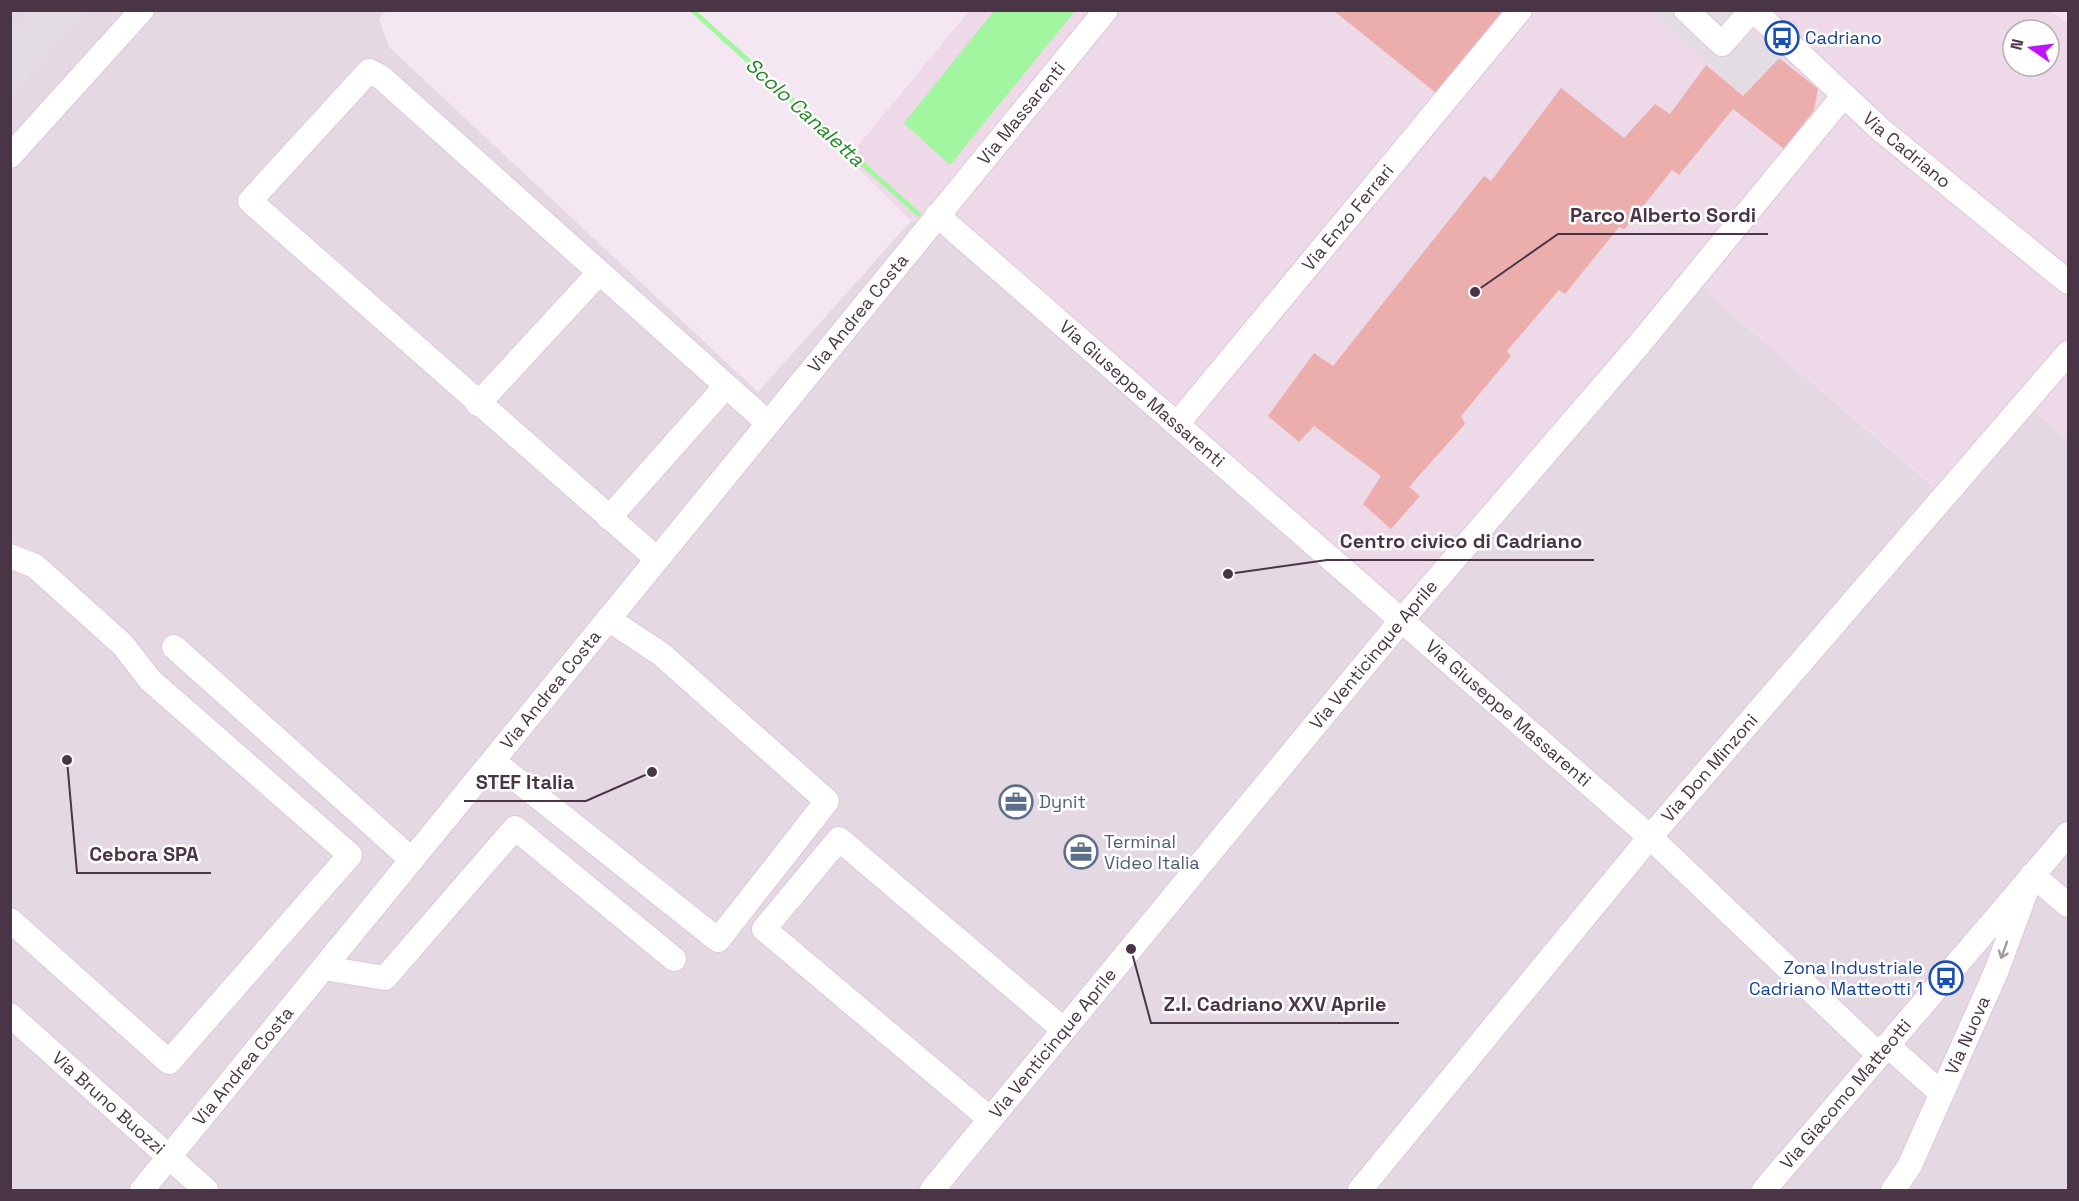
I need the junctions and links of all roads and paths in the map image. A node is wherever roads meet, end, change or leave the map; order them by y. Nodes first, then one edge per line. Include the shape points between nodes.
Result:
1 (142, 10) edge
2 (1106, 10) edge
3 (1686, 10) edge
4 (1753, 10) edge
5 (1516, 12) edge
6 (1844, 95) junction
7 (10, 156) edge
8 (937, 215) junction
9 (599, 273) junction
10 (2068, 282) edge
11 (2068, 353) edge
12 (726, 386) junction
13 (478, 404) junction
14 (768, 423) junction
15 (1177, 424) junction
16 (609, 519) junction
17 (10, 556) edge
18 (657, 560) junction
19 (608, 619) junction
20 (1400, 622) junction
21 (174, 646) dead end
22 (492, 761) junction
23 (2068, 834) edge
24 (1650, 837) junction
25 (412, 860) junction
26 (2032, 875) junction
27 (2068, 905) edge
28 (10, 920) edge
29 (674, 958) dead end
30 (324, 968) junction
31 (10, 1015) edge
32 (1064, 1030) junction
33 (1883, 1049) junction
34 (1940, 1092) junction
35 (990, 1119) junction
36 (169, 1158) junction
37 (142, 1191) edge
38 (206, 1191) edge
39 (932, 1191) edge
40 (1360, 1191) edge
41 (1764, 1191) edge
42 (1893, 1191) edge

1 - 7 street
2 - 8 street, Via Massarenti
3 - 4 street via 1722,44
4 - 6 street, Via Cadriano
5 - 15 street, Via Enzo Ferrari
6 - 10 street, Via Cadriano via 1880,129
6 - 20 street, Via Venticinque Aprile via 1637,347
8 - 14 street, Via Andrea Costa
8 - 15 street, Via Giuseppe Massarenti
9 - 12 street
9 - 13 street
9 - 13 street via 381,77 369,72 361,80 250,201
11 - 24 street, Via Don Minzoni
12 - 14 street
12 - 16 street
13 - 16 street
14 - 18 street, Via Andrea Costa
15 - 20 street, Via Giuseppe Massarenti
16 - 18 street
17 - 28 street via 35,566 123,645 150,680 350,855 169,1062
18 - 19 street, Via Andrea Costa
19 - 22 street, Via Andrea Costa
19 - 22 street via 661,654 827,801 718,940
20 - 24 street, Via Giuseppe Massarenti
20 - 32 street, Via Venticinque Aprile
21 - 25 street
22 - 25 street, Via Andrea Costa
23 - 26 street, Via Giacomo Matteotti
24 - 33 street, Via Giuseppe Massarenti
24 - 40 street, Via Don Minzoni
25 - 30 street, Via Andrea Costa
26 - 27 street
26 - 33 street, Via Giacomo Matteotti
26 -> 34 street, Via Nuova via 1996,972
29 - 30 street via 515,828 385,978
30 - 36 street, Via Andrea Costa
31 - 36 street, Via Bruno Buozzi
32 - 35 street, Via Venticinque Aprile
32 - 35 street via 839,839 764,929
33 - 34 street, Via Giuseppe Massarenti
33 - 41 street, Via Giacomo Matteotti
34 - 42 street, Via Nuova via 1909,1167
35 - 39 street, Via Venticinque Aprile
36 - 37 street, Via Andrea Costa
36 - 38 street, Via Bruno Buozzi

